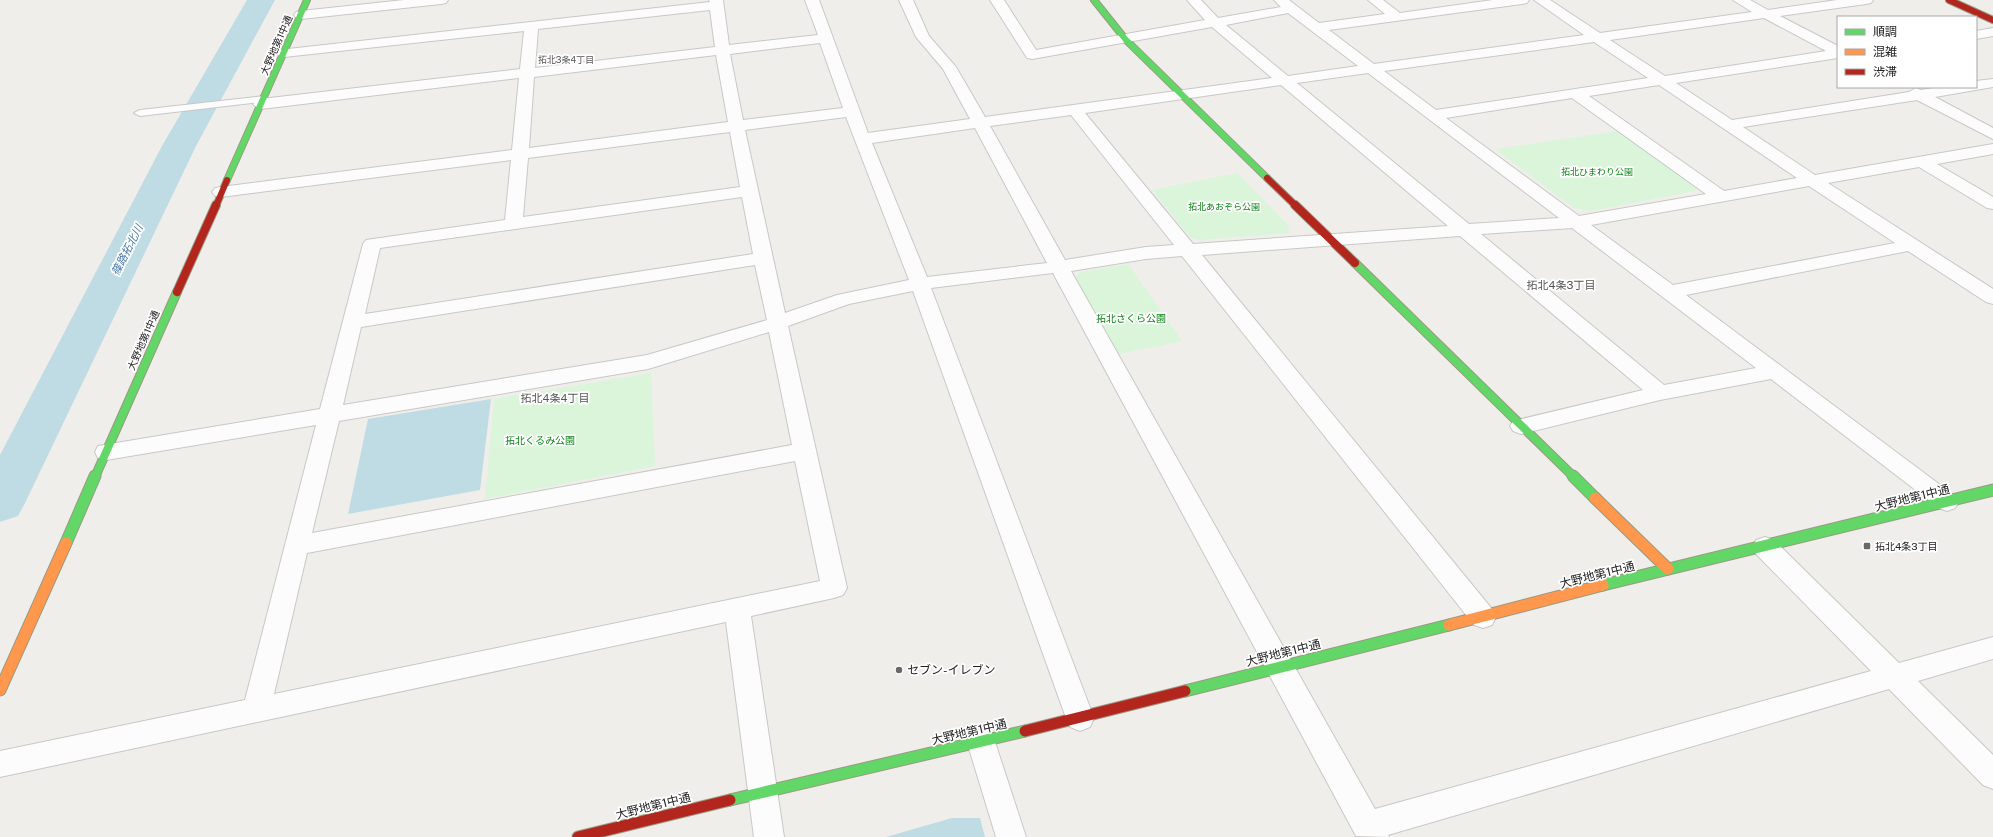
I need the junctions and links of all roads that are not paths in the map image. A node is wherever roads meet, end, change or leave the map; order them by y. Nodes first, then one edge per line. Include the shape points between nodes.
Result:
1 (307, 0) edge
2 (440, 0) edge
3 (812, 0) edge
4 (906, 0) edge
5 (997, 0) edge
6 (1094, 0) edge
7 (1194, 0) edge
8 (1375, 0) edge
9 (1522, 0) edge
10 (1541, 0) edge
11 (1740, 0) edge
12 (1866, 0) edge
13 (1949, 0) edge
14 (1840, 2) edge
15 (717, 3) edge
16 (1459, 4) edge
17 (1286, 5) edge
18 (1766, 14) junction
19 (301, 15) junction
20 (1396, 17) junction
21 (1993, 20) edge
22 (1215, 23) junction
23 (531, 26) junction
24 (1316, 28) junction
25 (1993, 32) edge
26 (1977, 34) edge
27 (1598, 37) junction
28 (826, 38) junction
29 (1126, 40) junction
30 (722, 50) junction
31 (1837, 52) edge
32 (284, 53) junction
33 (1837, 53) edge
34 (1372, 69) junction
35 (527, 74) junction
36 (1284, 81) junction
37 (1663, 81) junction
38 (1993, 83) edge
39 (1977, 86) edge
40 (1906, 88) edge
41 (1962, 88) edge
42 (1576, 94) junction
43 (1183, 95) junction
44 (1919, 95) junction
45 (262, 101) junction
46 (1075, 110) junction
47 (853, 111) junction
48 (140, 113) dead end
49 (1432, 115) junction
50 (979, 123) junction
51 (1729, 125) junction
52 (737, 126) junction
53 (1993, 134) edge
54 (862, 139) junction
55 (1993, 149) edge
56 (521, 154) junction
57 (1922, 162) junction
58 (1813, 181) junction
59 (749, 191) junction
60 (221, 192) junction
61 (1721, 198) junction
62 (1993, 204) edge
63 (1575, 222) junction
64 (514, 224) junction
65 (1464, 231) junction
66 (1332, 241) junction
67 (1911, 245) junction
68 (1190, 251) junction
69 (764, 258) junction
70 (1060, 267) junction
71 (920, 284) junction
72 (1669, 292) junction
73 (1993, 298) edge
74 (352, 322) junction
75 (778, 323) junction
76 (1775, 371) junction
77 (1660, 393) junction
78 (329, 416) junction
79 (1521, 426) junction
80 (805, 451) junction
81 (106, 452) junction
82 (1993, 490) edge
83 (1947, 502) junction
84 (296, 546) junction
85 (1765, 547) junction
86 (1668, 569) junction
87 (737, 608) junction
88 (1483, 617) junction
89 (1993, 648) edge
90 (1279, 666) junction
91 (1894, 677) junction
92 (0, 690) edge
93 (256, 710) junction
94 (1080, 718) junction
95 (981, 742) junction
96 (0, 764) edge
97 (1993, 775) edge
98 (763, 792) junction
99 (1371, 831) edge
100 (578, 837) edge
101 (769, 837) edge
102 (1011, 837) edge

1 - 19 street, 大野地第1中通
2 - 19 street
3 - 28 street
4 - 50 street via 922,37 949,67
5 - 29 street via 1032,55
6 - 29 street
7 - 22 street
8 - 20 street
9 - 16 street
10 - 27 street
11 - 18 street
12 - 14 street
13 - 21 street
14 - 18 street
15 - 23 street
15 - 30 street
16 - 20 street
17 - 22 street
17 - 24 street
18 - 27 street
18 - 31 street
19 - 32 street, 大野地第1中通
20 - 24 street
22 - 29 street
22 - 36 street
23 - 32 street
23 - 35 street
24 - 34 street
25 - 26 street
27 - 34 street
27 - 37 street
28 - 30 street
28 - 47 street
29 - 43 street
30 - 35 street
30 - 52 street
32 - 45 street, 大野地第1中通
33 - 37 street
34 - 36 street
34 - 49 street
35 - 45 street
35 - 56 street
36 - 43 street
36 - 65 street
37 - 42 street
37 - 51 street
38 - 39 street
40 - 44 street
41 - 44 street
42 - 49 street
42 - 61 street
43 - 46 street
43 - 66 street
44 - 51 street
44 - 53 street
45 - 48 lane
45 - 60 street, 大野地第1中通
46 - 50 street
46 - 68 street
47 - 52 street
47 - 54 street
49 - 63 street
50 - 54 street
50 - 70 street
51 - 58 street
52 - 56 street
52 - 59 street
54 - 71 street
55 - 57 street
56 - 60 street
56 - 64 street
57 - 58 street
57 - 62 street
58 - 61 street
58 - 67 street
59 - 64 street
59 - 69 street
60 - 81 street, 大野地第1中通
61 - 63 street
63 - 65 street
63 - 72 street
64 - 74 street via 372,244
65 - 66 street
65 - 77 street
66 - 68 street
66 - 79 street
67 - 72 street
67 - 73 street
68 - 70 street via 1146,253
68 - 88 street
69 - 74 street
69 - 75 street
70 - 71 street
70 - 90 street
71 - 75 street via 844,300
71 - 94 street
72 - 76 street
74 - 78 street
75 - 78 street via 648,362
75 - 80 street
76 - 77 street
76 - 83 street
77 - 79 street
78 - 81 street
78 - 84 street
79 - 86 street
80 - 84 street
80 - 87 street via 834,588
81 - 92 street, 大野地第1中通
82 - 83 street, 大野地第1中通
83 - 85 street, 大野地第1中通
84 - 93 street
85 - 86 street, 大野地第1中通
85 - 91 street
86 - 88 street, 大野地第1中通
87 - 93 street
87 - 98 street
88 - 90 street, 大野地第1中通
89 - 91 street
90 - 94 street, 大野地第1中通
90 - 99 street
91 - 97 street
91 - 99 street
93 - 96 street
94 - 95 street, 大野地第1中通
95 - 98 street, 大野地第1中通
95 - 102 street
98 - 100 street, 大野地第1中通
98 - 101 street

